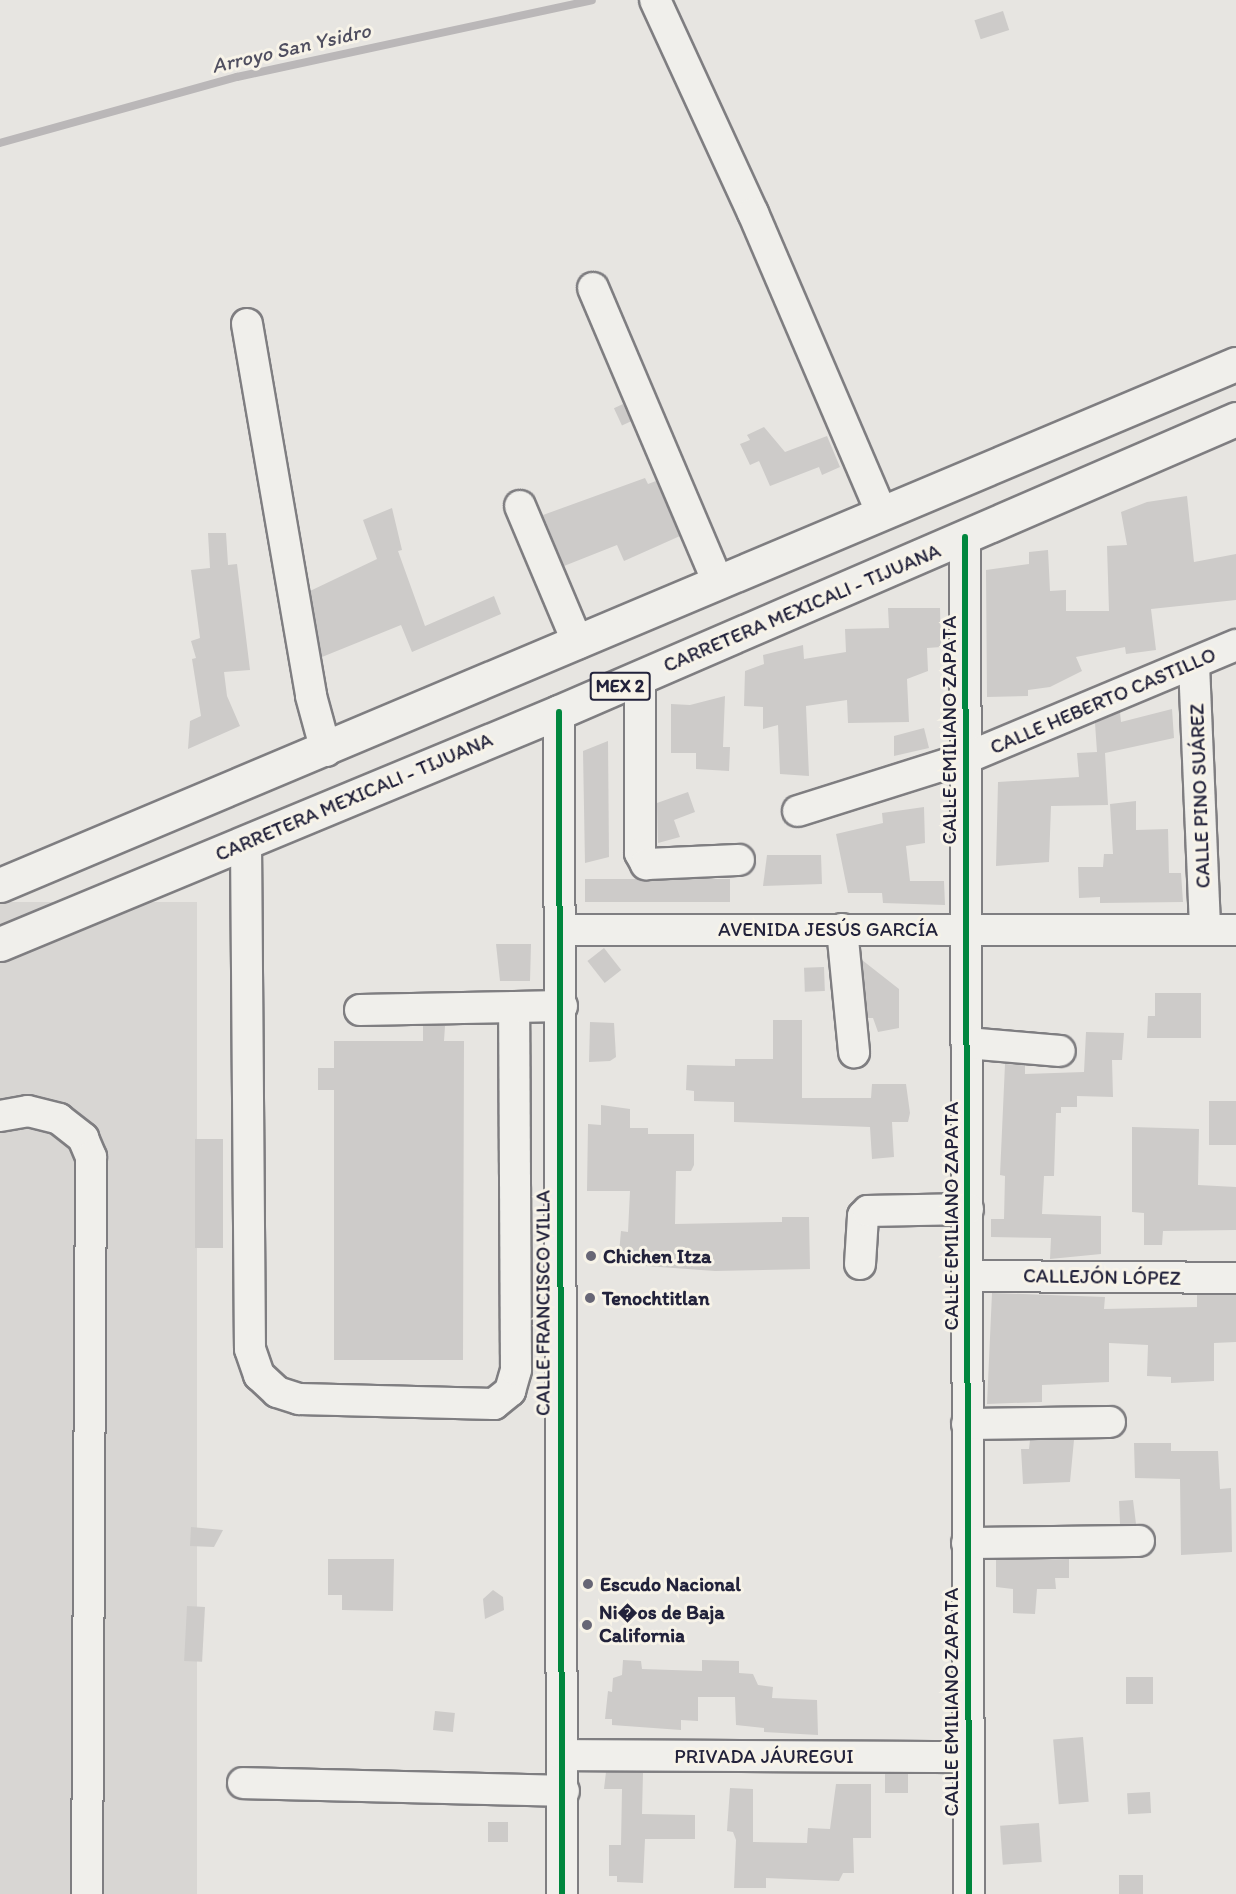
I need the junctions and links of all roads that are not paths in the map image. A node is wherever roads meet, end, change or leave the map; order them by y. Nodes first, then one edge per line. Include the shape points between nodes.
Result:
1 (655, 0) edge
2 (593, 288) dead end
3 (247, 324) dead end
4 (1236, 364) edge
5 (1236, 419) edge
6 (520, 506) dead end
7 (881, 512) junction
8 (965, 537) junction
9 (718, 582) junction
10 (578, 643) junction
11 (1236, 645) edge
12 (1194, 664) junction
13 (640, 677) junction
14 (560, 712) junction
15 (326, 751) junction
16 (966, 758) junction
17 (798, 810) dead end
18 (246, 843) junction
19 (739, 860) dead end
20 (0, 885) edge
21 (842, 929) junction
22 (967, 929) junction
23 (1205, 929) junction
24 (563, 930) junction
25 (1236, 930) edge
26 (0, 944) edge
27 (562, 1006) junction
28 (514, 1007) junction
29 (360, 1010) dead end
30 (967, 1043) junction
31 (1060, 1051) dead end
32 (854, 1053) dead end
33 (0, 1116) edge
34 (968, 1209) junction
35 (860, 1264) dead end
36 (968, 1276) junction
37 (1236, 1278) edge
38 (1110, 1422) dead end
39 (967, 1424) junction
40 (1139, 1541) dead end
41 (967, 1543) junction
42 (562, 1755) junction
43 (966, 1757) junction
44 (243, 1783) dead end
45 (564, 1791) junction
46 (87, 1894) edge
47 (562, 1894) edge
48 (969, 1894) edge

1 - 7 street via 753,213
2 - 9 street
3 - 15 street via 311,696
4 - 7 main road
5 - 8 main road, CARRETERA MEXICALI - TIJUANA / MEX 2
6 - 10 street
7 - 9 main road
8 - 13 main road, CARRETERA MEXICALI - TIJUANA / MEX 2
8 - 16 street, CALLE EMILIANO ZAPATA
9 - 10 main road
10 - 15 main road
11 - 12 street, CALLE HEBERTO CASTILLO
12 - 16 street, CALLE HEBERTO CASTILLO
12 - 23 street, CALLE PINO SUÁREZ
13 - 14 main road, CARRETERA MEXICALI - TIJUANA / MEX 2
13 - 19 street via 640,853 646,864
14 - 18 main road, CARRETERA MEXICALI - TIJUANA / MEX 2
14 - 24 street, CALLE FRANCISCO VILLA
15 - 20 main road
16 - 17 street, CALLE HEBERTO CASTILLO
16 - 22 street, CALLE EMILIANO ZAPATA
18 - 26 main road, CARRETERA MEXICALI - TIJUANA / MEX 2
18 - 28 street via 250,1349 259,1375 277,1392 299,1400 494,1404 510,1391 516,1370
21 - 22 street, AVENIDA JESÚS GARCÍA
21 - 24 street, AVENIDA JESÚS GARCÍA
21 - 32 street
22 - 23 street, AVENIDA JESÚS GARCÍA
22 - 30 street, CALLE EMILIANO ZAPATA
23 - 25 street, AVENIDA JESÚS GARCÍA
24 - 27 street, CALLE FRANCISCO VILLA
27 - 28 street
27 - 42 street, CALLE FRANCISCO VILLA
28 - 29 street
30 - 31 street
30 - 34 street, CALLE EMILIANO ZAPATA
33 - 46 street via 28,1111 59,1119 83,1137 91,1157
34 - 35 street via 868,1211 863,1216
34 - 36 street, CALLE EMILIANO ZAPATA
36 - 37 street, CALLEJÓN LÓPEZ
36 - 39 street, CALLE EMILIANO ZAPATA
38 - 39 street
39 - 41 street, CALLE EMILIANO ZAPATA
40 - 41 street
41 - 43 street, CALLE EMILIANO ZAPATA
42 - 43 street, PRIVADA JÁUREGUI
42 - 45 street, CALLE FRANCISCO VILLA
43 - 48 street, CALLE EMILIANO ZAPATA
44 - 45 street
45 - 47 street, CALLE FRANCISCO VILLA

